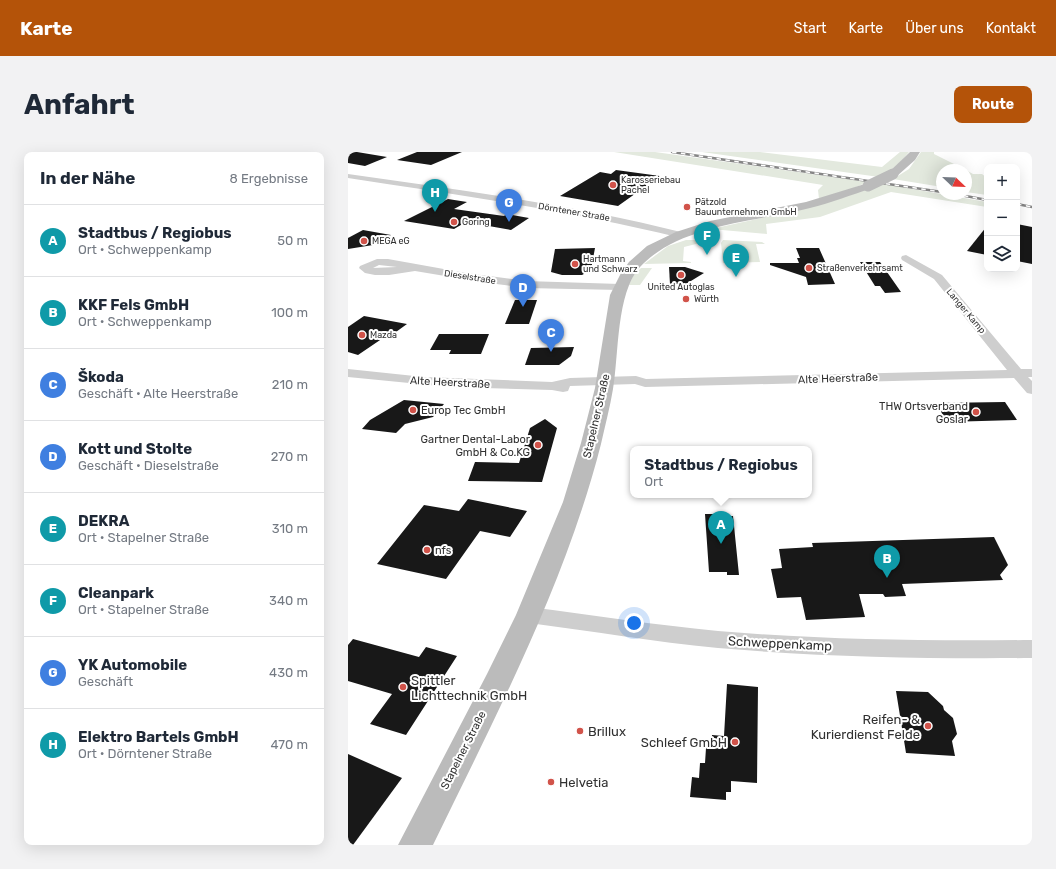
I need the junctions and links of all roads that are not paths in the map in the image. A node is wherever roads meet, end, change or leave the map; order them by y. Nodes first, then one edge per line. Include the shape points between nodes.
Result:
1 (915, 152) edge
2 (350, 178) edge
3 (681, 235) junction
4 (906, 258) dead end
5 (417, 267) dead end
6 (620, 287) junction
7 (348, 373) edge
8 (1032, 373) edge
9 (1016, 374) junction
10 (604, 384) junction
11 (1032, 390) edge
12 (529, 615) junction
13 (1032, 649) edge
14 (415, 845) edge

1 - 3 street, Stapelner Straße, bridge via 893,174 868,186 815,203 710,225
2 - 3 street, Dörntener Straße via 444,190 620,220
3 - 6 street, Stapelner Straße via 642,258 634,265
4 - 9 street, Langer Kamp via 931,273 946,286
5 - 6 street, Dieselstraße via 514,284
6 - 10 street, Stapelner Straße
7 - 10 street, Alte Heerstraße via 471,384 552,386 569,389
8 - 9 street, Alte Heerstraße
9 - 10 street, Alte Heerstraße via 645,383 635,386
9 - 11 street, Langer Kamp
10 - 12 street, Stapelner Straße via 574,502
12 - 13 street, Schweppenkamp via 672,635 777,644 958,651
12 - 14 street, Stapelner Straße

